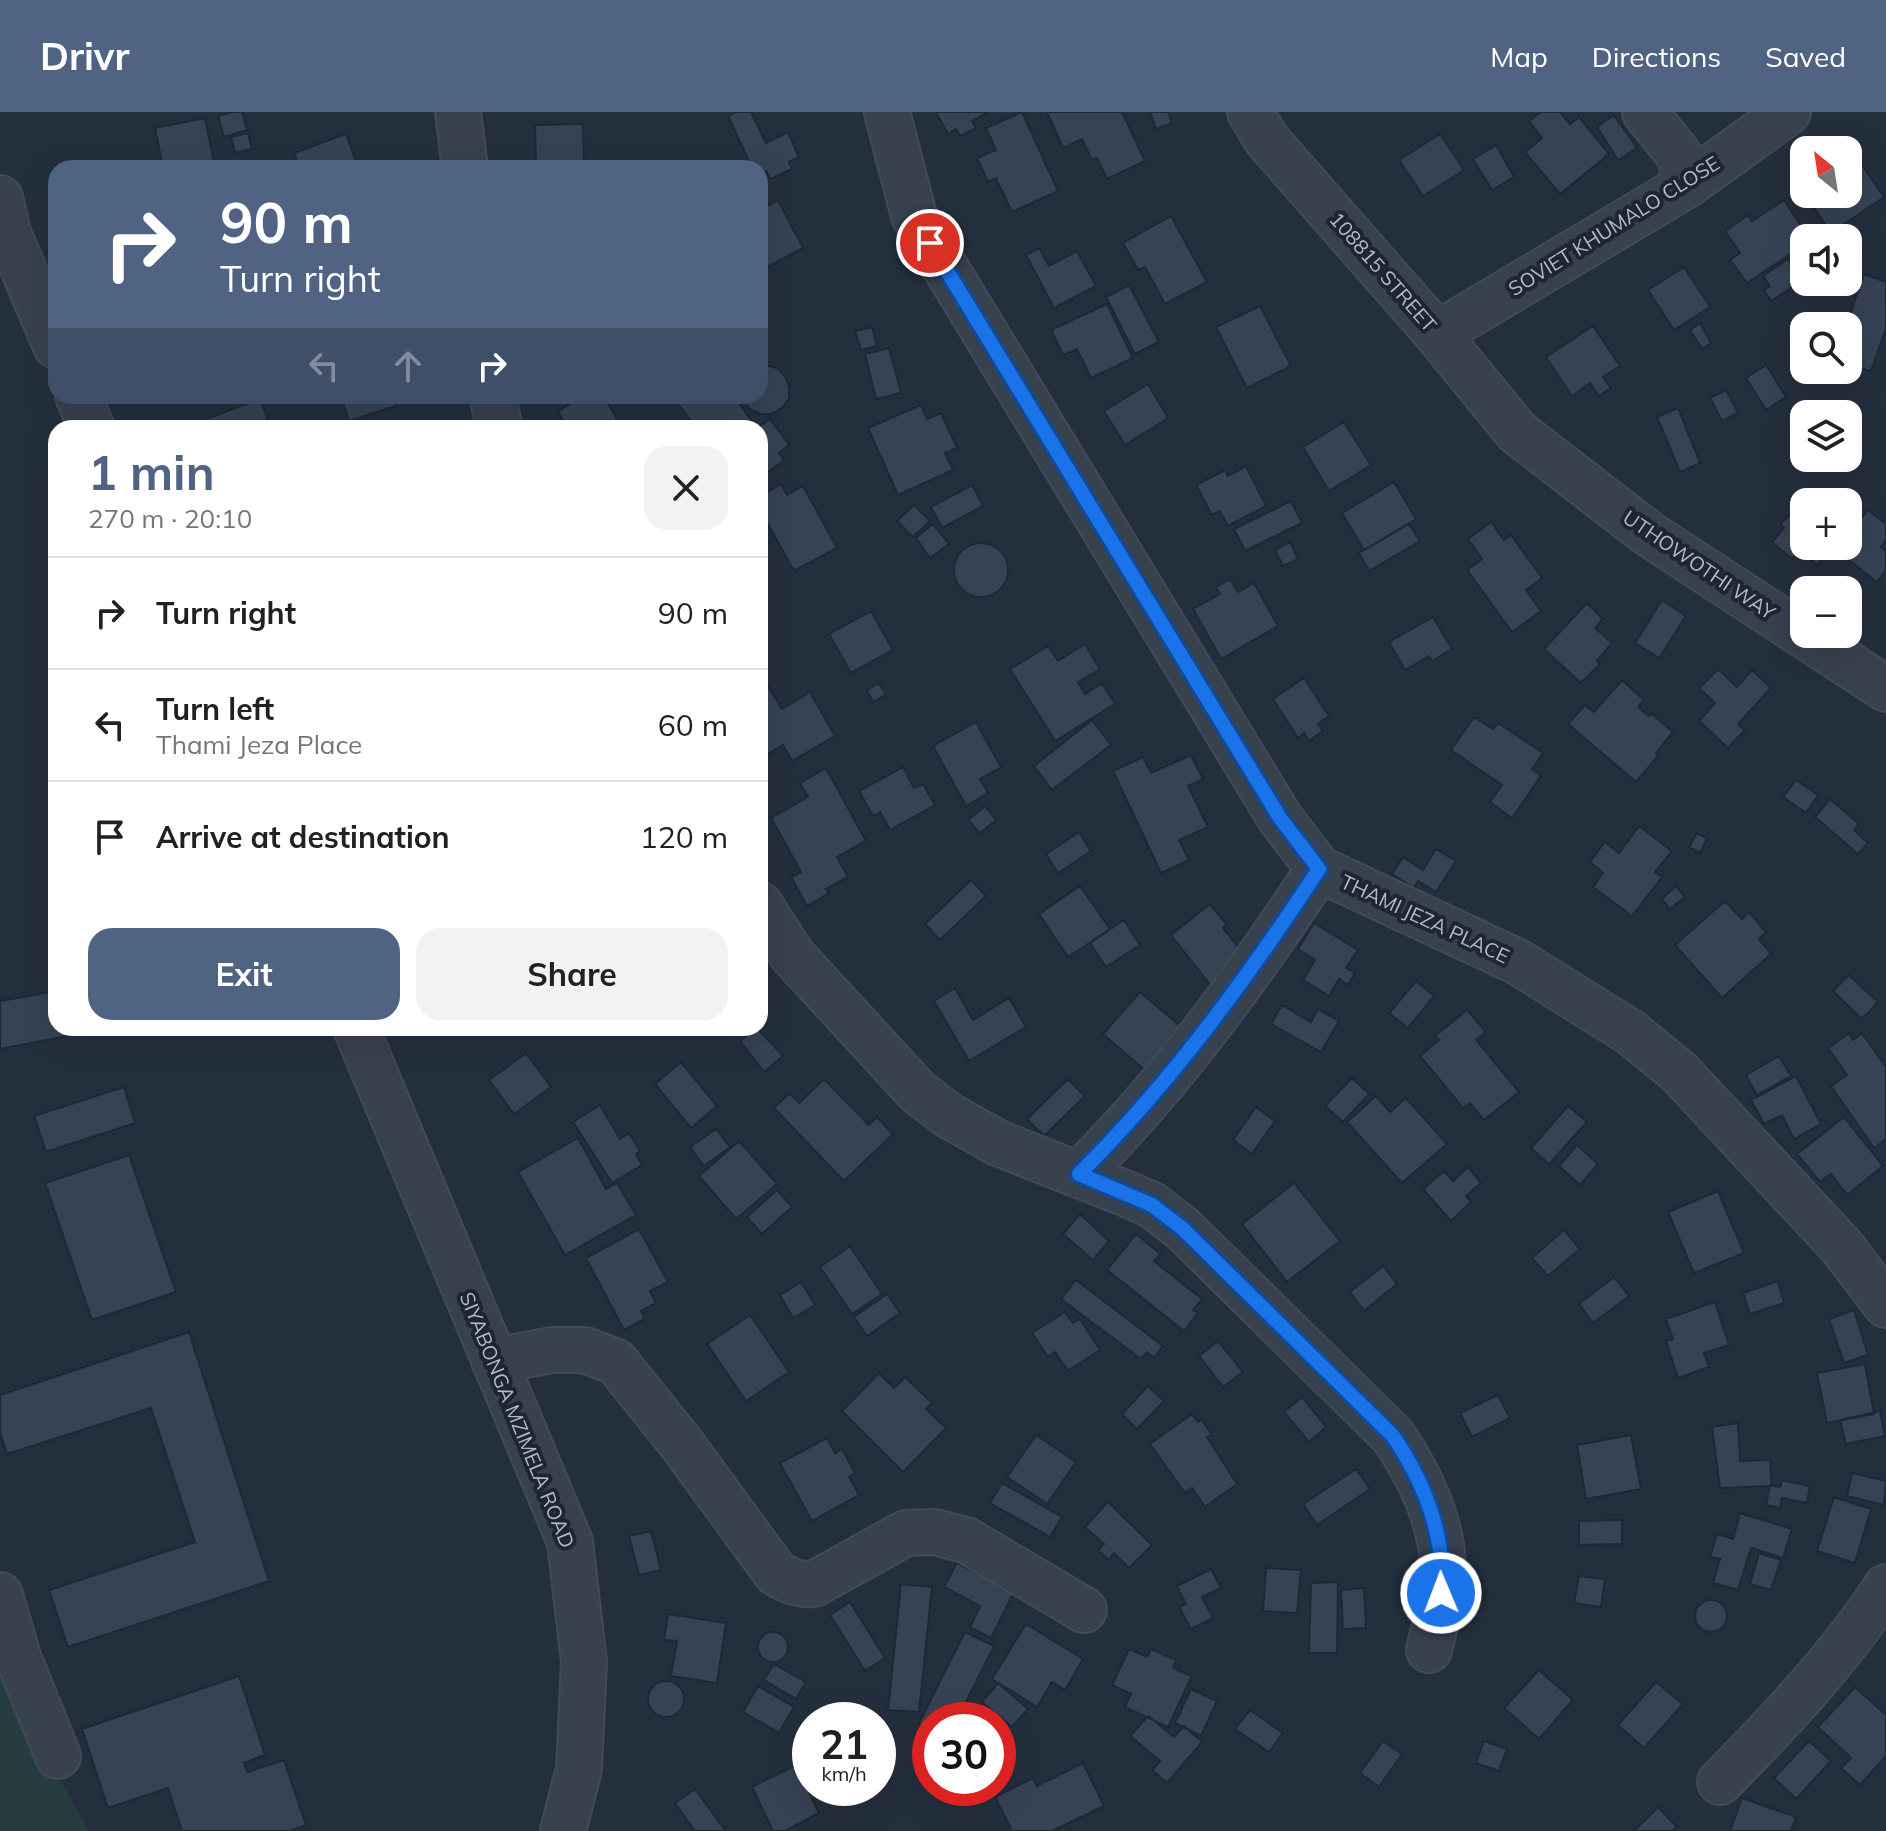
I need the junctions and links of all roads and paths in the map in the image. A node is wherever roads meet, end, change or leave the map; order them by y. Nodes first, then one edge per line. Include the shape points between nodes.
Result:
1 (458, 112) edge
2 (887, 112) edge
3 (1250, 112) edge
4 (1645, 112) edge
5 (1788, 112) edge
6 (464, 160) edge
7 (1687, 185) junction
8 (0, 198) edge
9 (48, 327) edge
10 (1437, 334) junction
11 (1517, 432) joint
12 (1886, 689) edge
13 (1319, 869) junction
14 (768, 918) edge
15 (359, 1036) edge
16 (1079, 1174) junction
17 (1886, 1305) edge
18 (494, 1361) junction
19 (0, 1595) edge
20 (1876, 1602) edge
21 (1084, 1610) dead end
22 (1429, 1650) dead end
23 (58, 1756) dead end
24 (1720, 1782) dead end
25 (563, 1831) edge

1 - 6 street
2 - 13 street, THAMI JEZA PLACE via 914,216 1272,805
3 - 10 street, 108815 STREET via 1267,140
4 - 7 street via 1679,155
5 - 7 street, SOVIET KHUMALO CLOSE
7 - 10 street, SOVIET KHUMALO CLOSE
8 - 9 street via 8,233
10 - 11 street, 108815 STREET
11 - 12 street, UTHOWOTHI WAY via 1649,534
13 - 16 street via 1256,964 1130,1124
13 - 17 street, THAMI JEZA PLACE via 1518,962 1652,1049 1842,1247
14 - 16 street via 792,955 918,1092 998,1143
15 - 18 street, SIYABONGA MZIMELA ROAD
16 - 22 street via 1152,1205 1183,1229 1393,1436 1436,1524 1443,1568
18 - 21 street via 585,1350 616,1362 776,1573 789,1581 814,1584 906,1533 935,1532 966,1540
18 - 25 street, SIYABONGA MZIMELA ROAD via 570,1542 584,1662 579,1769
19 - 23 street via 18,1657
20 - 24 street via 1790,1711

